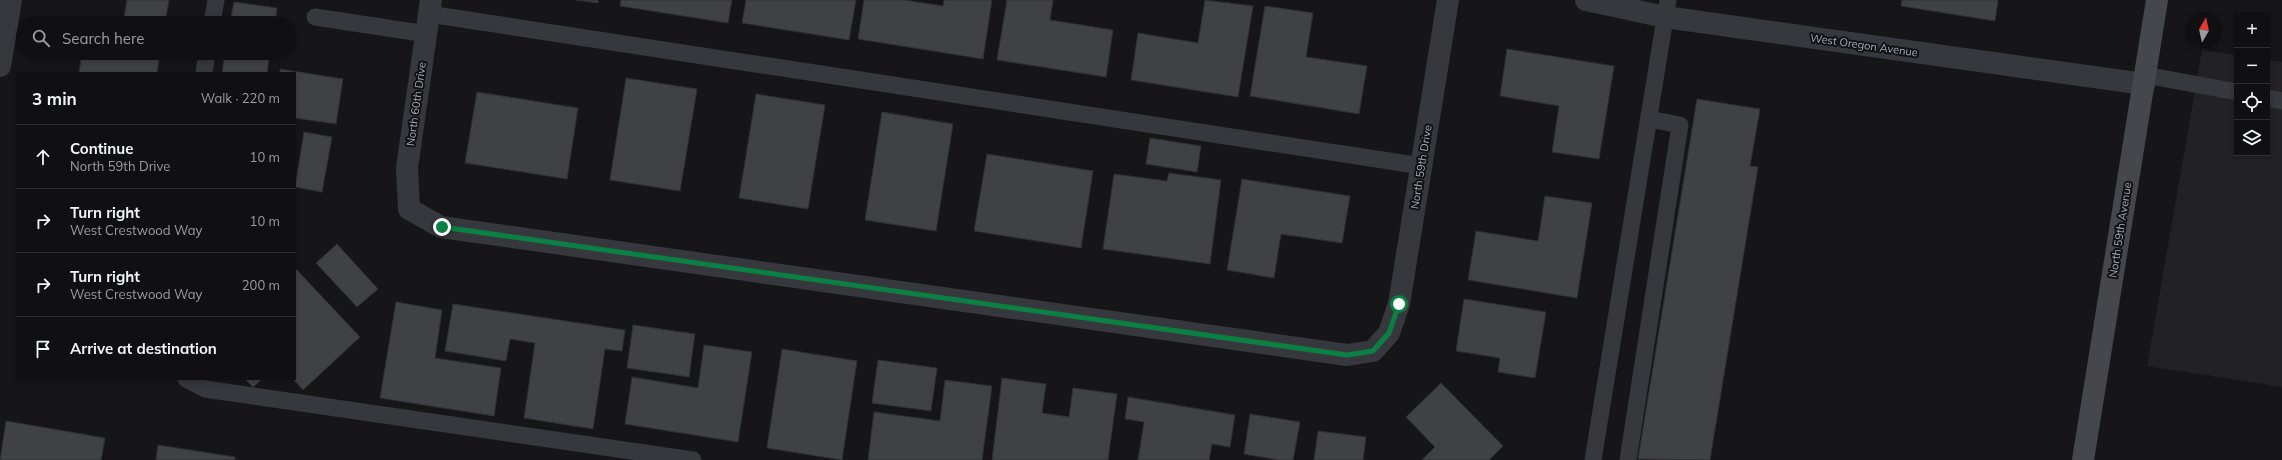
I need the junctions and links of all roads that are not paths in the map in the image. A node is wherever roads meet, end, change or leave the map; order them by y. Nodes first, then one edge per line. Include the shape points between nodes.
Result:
1 (11, 0) edge
2 (216, 0) edge
3 (1448, 0) edge
4 (1586, 0) edge
5 (2157, 0) edge
6 (1667, 8) edge
7 (213, 16) edge
8 (429, 16) edge
9 (315, 17) dead end
10 (206, 60) edge
11 (0, 66) edge
12 (204, 72) edge
13 (2144, 80) junction
14 (2234, 92) edge
15 (2270, 98) edge
16 (2282, 100) edge
17 (1649, 120) junction
18 (1422, 166) junction
19 (1389, 333) joint
20 (188, 380) edge
21 (693, 460) edge
22 (1593, 460) edge
23 (1628, 460) edge
24 (2083, 460) edge

1 - 11 street
2 - 7 lane
3 - 18 street, North 59th Drive
4 - 6 street, West Oregon Avenue
5 - 13 main road, North 59th Avenue
6 - 13 street, West Oregon Avenue
6 - 17 lane
8 - 9 lane
8 - 18 lane
8 - 19 street, North 60th Drive via 407,168 409,208 442,227 1347,355 1373,351
10 - 12 lane
13 - 14 lane
13 - 24 main road, North 59th Avenue
15 - 16 lane
17 - 22 lane
17 - 23 lane via 1680,126
18 - 19 street, North 59th Drive via 1399,304
20 - 21 lane via 205,389

